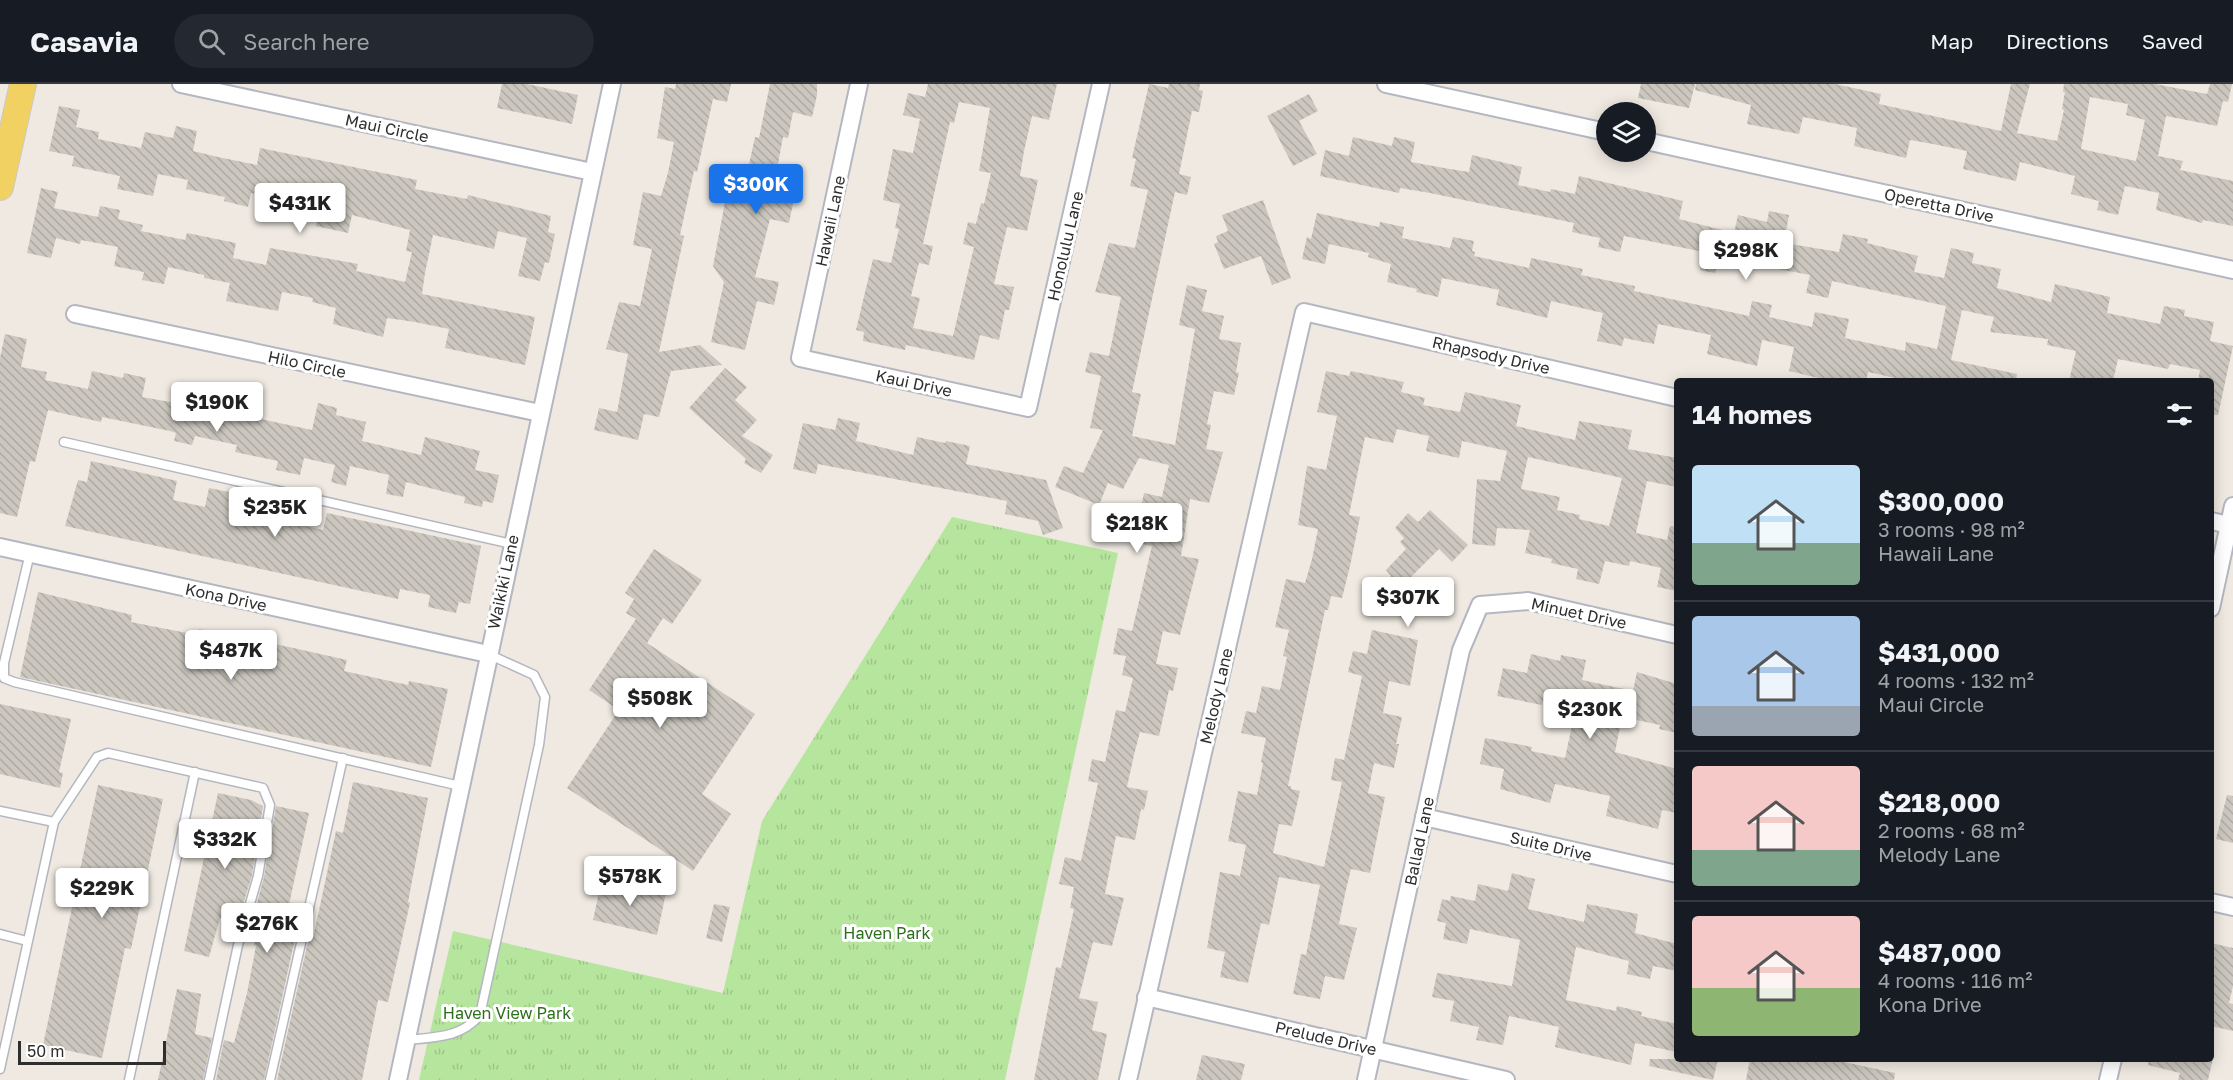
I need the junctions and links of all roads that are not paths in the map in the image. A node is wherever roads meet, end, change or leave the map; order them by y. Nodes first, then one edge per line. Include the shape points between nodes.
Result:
1 (23, 84) edge
2 (181, 84) edge
3 (612, 84) edge
4 (859, 84) edge
5 (1101, 84) edge
6 (1386, 84) edge
7 (1596, 130) edge
8 (1656, 143) edge
9 (4, 152) edge
10 (592, 172) junction
11 (0, 187) edge
12 (2233, 270) edge
13 (1304, 312) joint
14 (75, 314) dead end
15 (800, 358) joint
16 (1674, 397) edge
17 (1028, 408) joint
18 (540, 413) junction
19 (64, 442) dead end
20 (2233, 506) edge
21 (2214, 522) edge
22 (2229, 525) junction
23 (512, 544) junction
24 (0, 547) edge
25 (30, 554) junction
26 (2214, 594) edge
27 (1480, 605) joint
28 (1674, 634) edge
29 (488, 654) junction
30 (343, 758) junction
31 (195, 772) junction
32 (460, 786) junction
33 (0, 811) edge
34 (1424, 817) junction
35 (54, 822) junction
36 (1674, 873) edge
37 (2214, 903) edge
38 (2233, 907) edge
39 (0, 934) edge
40 (27, 940) junction
41 (1146, 997) junction
42 (4, 1032) edge
43 (407, 1040) junction
44 (1373, 1049) junction
45 (2112, 1062) edge
46 (0, 1069) edge
47 (129, 1080) edge
48 (208, 1080) edge
49 (270, 1080) edge
50 (398, 1080) edge
51 (1128, 1080) edge
52 (1366, 1080) edge
53 (1506, 1080) edge
54 (2108, 1080) edge

1 - 9 main road
2 - 10 street, Maui Circle
3 - 10 street, Waikiki Lane
4 - 15 street, Hawaii Lane
5 - 17 street, Honolulu Lane
6 - 7 street
8 - 12 street, Operetta Drive
9 - 11 main road
10 - 18 street, Waikiki Lane
13 - 16 street, Rhapsody Drive
13 - 41 street, Melody Lane
14 - 18 street, Hilo Circle
15 - 17 street, Kaui Drive
18 - 23 street, Waikiki Lane
19 - 23 lane
20 - 22 street
21 - 22 street
22 - 26 street
23 - 29 street, Waikiki Lane
24 - 25 street, Kona Drive
25 - 29 street, Kona Drive
25 - 30 lane via 4,663 4,678
27 - 28 street, Minuet Drive via 1528,601
27 - 34 street, Ballad Lane via 1461,650
29 - 32 street, Waikiki Lane
29 - 43 lane via 534,675 545,697 539,745 480,1015 470,1027 456,1034
30 - 32 lane
30 - 49 lane
31 - 35 lane via 108,753 97,757
31 - 47 lane
31 - 48 lane via 263,788 270,805 258,876
32 - 43 street, Waikiki Lane
33 - 35 lane
34 - 36 street, Suite Drive
34 - 44 street, Ballad Lane
35 - 40 lane
37 - 38 street
39 - 40 lane
40 - 42 lane
41 - 44 street, Prelude Drive
41 - 51 street, Melody Lane
42 - 46 lane
43 - 50 street, Waikiki Lane
44 - 52 street, Ballad Lane
44 - 53 street, Prelude Drive
45 - 54 street

